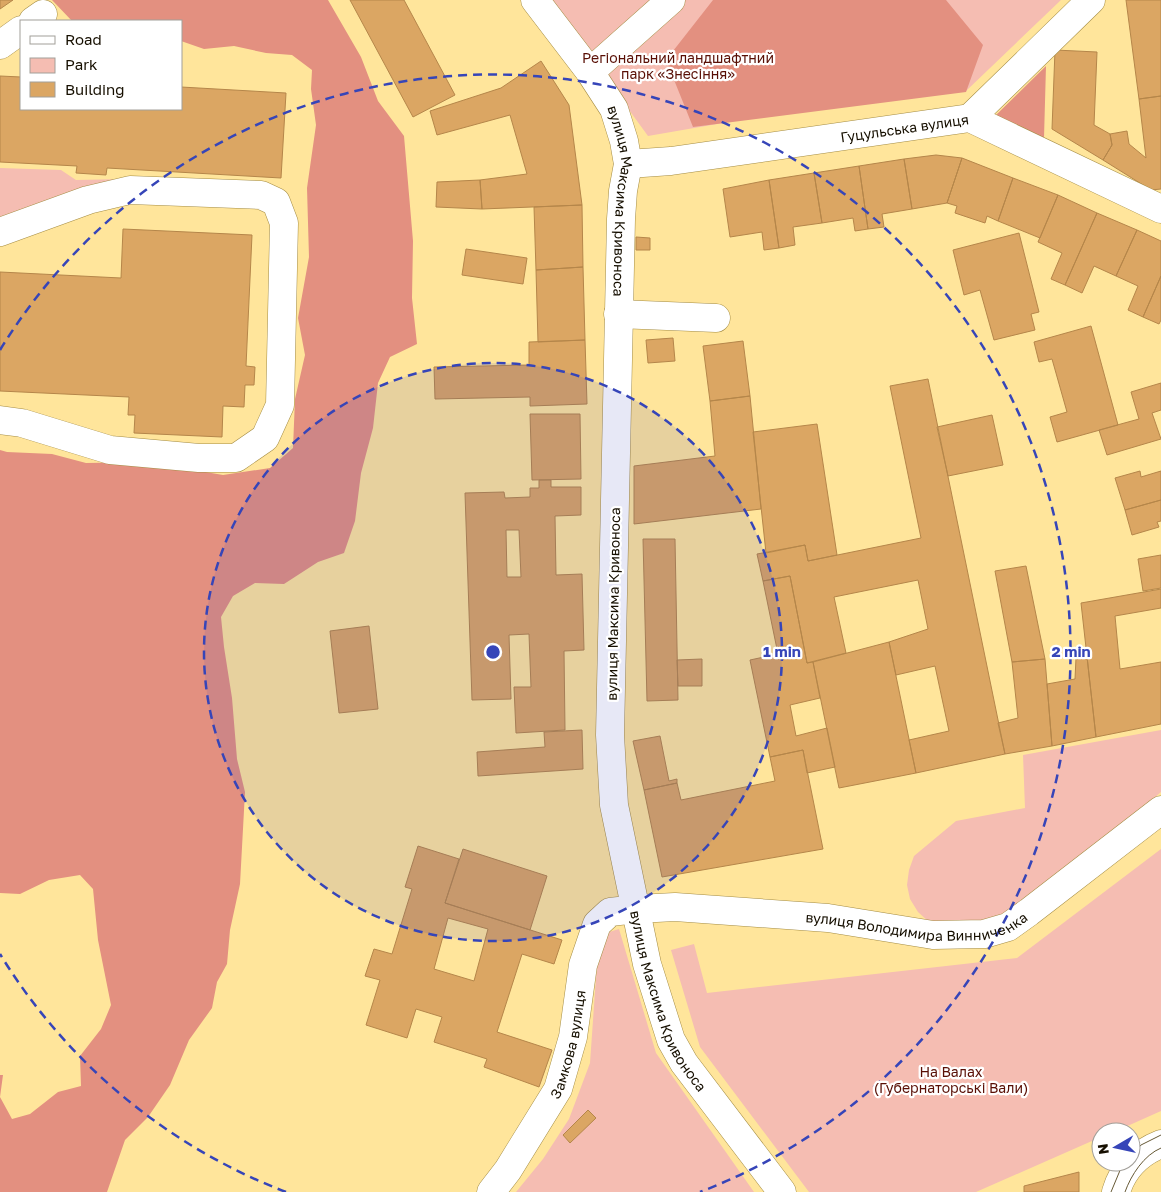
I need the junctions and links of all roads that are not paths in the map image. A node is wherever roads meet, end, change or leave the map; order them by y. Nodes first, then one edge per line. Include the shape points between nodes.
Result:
1 (535, 0) edge
2 (1091, 0) edge
3 (654, 5) edge
4 (20, 31) edge
5 (0, 45) edge
6 (590, 72) junction
7 (970, 118) junction
8 (628, 164) junction
9 (1161, 209) edge
10 (0, 232) edge
11 (618, 314) junction
12 (716, 318) dead end
13 (0, 420) edge
14 (1161, 810) edge
15 (636, 909) junction
16 (1161, 1144) edge
17 (491, 1192) edge
18 (782, 1192) edge
19 (1116, 1192) edge

1 - 6 main road, вулиця Максима Кривоноса
2 - 7 main road
3 - 6 main road
4 - 5 main road
6 - 8 main road, вулиця Максима Кривоноса via 614,109
7 - 8 main road, Гуцульська вулиця via 671,161
7 - 9 main road, Гуцульська вулиця
8 - 11 main road, вулиця Максима Кривоноса via 621,219
10 - 13 main road via 88,200 130,190 261,195 276,202 284,223 280,405 265,438 244,453 236,458 199,458 110,450 22,423
11 - 12 main road
11 - 15 main road, вулиця Максима Кривоноса via 610,735 614,805
14 - 15 main road, вулиця Володимира Винниченка via 1029,912 1008,926 984,934 933,935 828,918 675,907
15 - 17 main road, Замкова вулиця via 610,912 596,924 583,965 572,1037 558,1089
15 - 18 main road, вулиця Максима Кривоноса via 647,964 671,1040 684,1063
16 - 19 main road via 1134,1159

